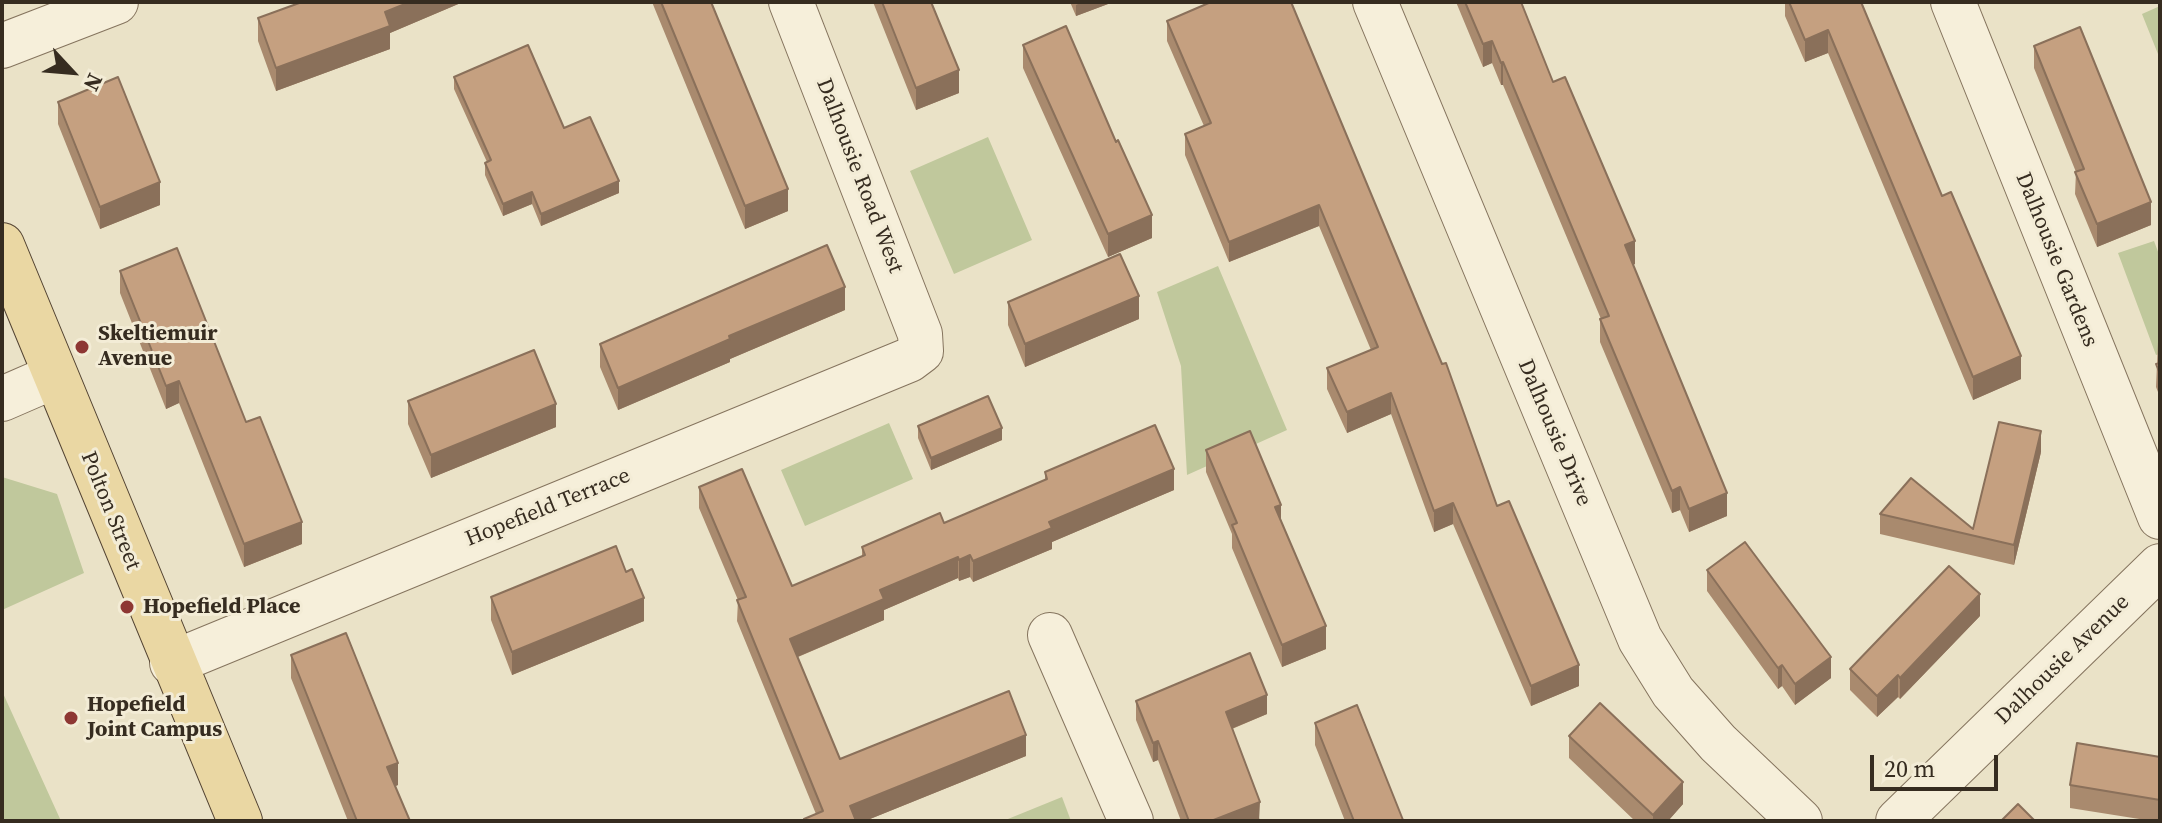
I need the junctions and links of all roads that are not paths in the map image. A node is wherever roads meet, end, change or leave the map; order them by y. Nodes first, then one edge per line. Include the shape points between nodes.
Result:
1 (116, 2) edge
2 (791, 2) edge
3 (1375, 2) edge
4 (1953, 2) edge
5 (2, 46) edge
6 (2, 245) edge
7 (921, 351) joint
8 (55, 376) junction
9 (2, 399) edge
10 (2160, 517) edge
11 (2160, 566) edge
12 (1050, 635) dead end
13 (172, 663) junction
14 (240, 821) edge
15 (1131, 821) edge
16 (1800, 821) edge
17 (1898, 821) edge

1 - 5 street
2 - 7 street, Dalhousie Road West via 920,334
3 - 16 street, Dalhousie Drive via 1640,639 1673,692
4 - 10 street, Dalhousie Gardens
6 - 8 main road, Polton Street
7 - 13 street, Hopefield Terrace
8 - 9 street
8 - 13 main road, Polton Street
11 - 17 street, Dalhousie Avenue
12 - 15 street
13 - 14 main road, Polton Street

